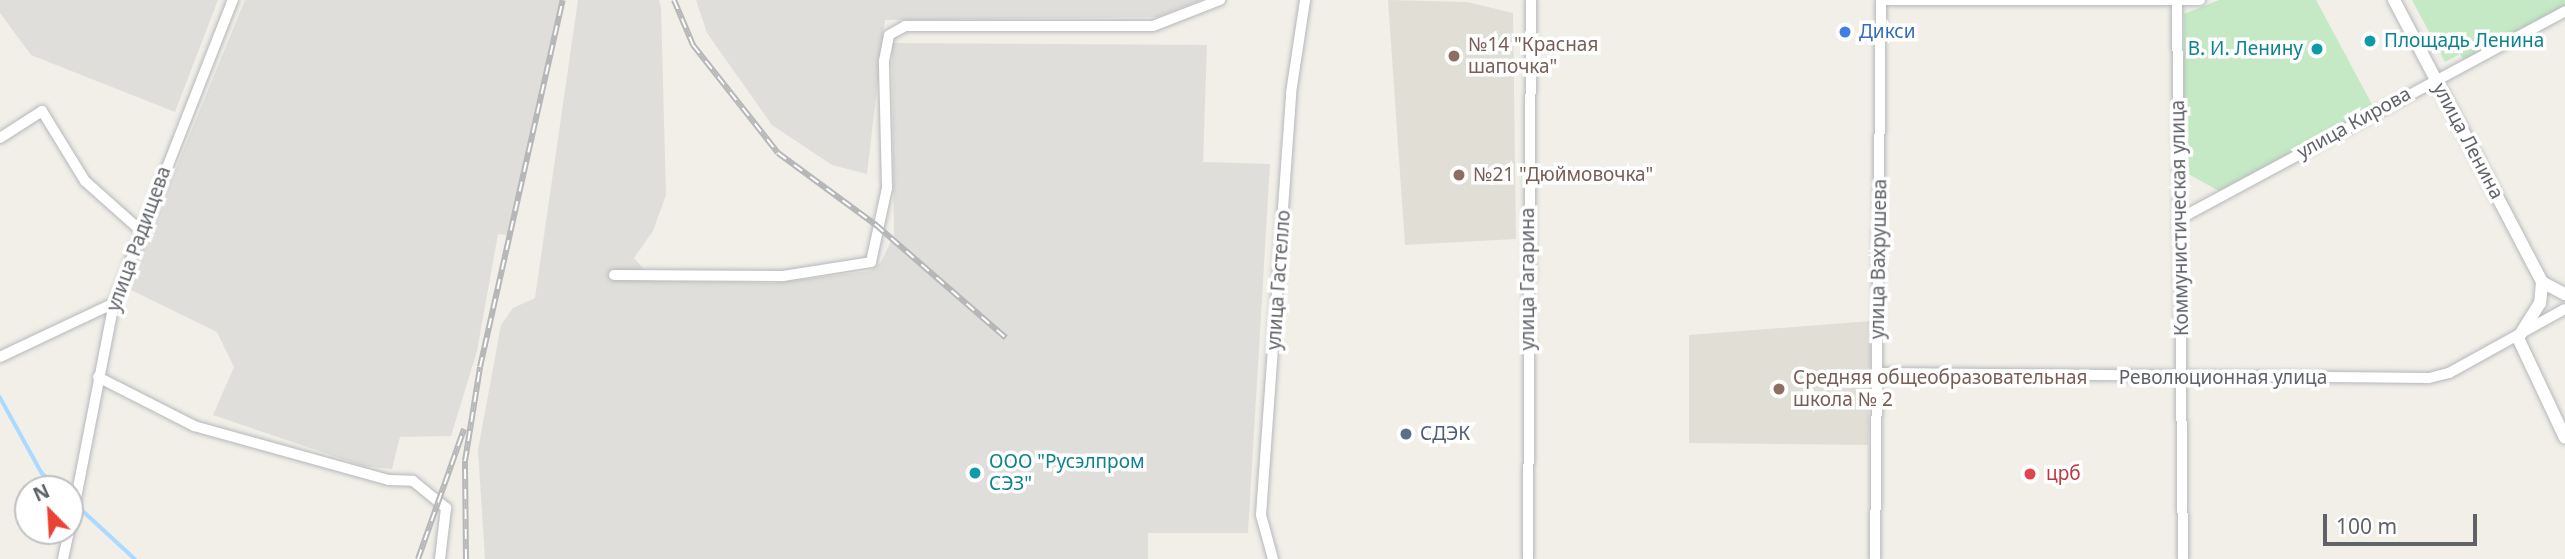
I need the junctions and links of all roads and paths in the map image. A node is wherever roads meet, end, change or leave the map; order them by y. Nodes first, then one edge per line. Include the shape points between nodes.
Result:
1 (233, 0) edge
2 (1220, 0) edge
3 (1305, 0) edge
4 (1531, 0) edge
5 (1883, 0) edge
6 (2200, 0) edge
7 (2394, 0) edge
8 (2177, 4) junction
9 (2565, 11) edge
10 (2434, 78) junction
11 (0, 138) edge
12 (2181, 218) junction
13 (140, 230) junction
14 (614, 275) dead end
15 (2542, 282) junction
16 (2565, 294) edge
17 (114, 303) junction
18 (2565, 309) edge
19 (2518, 338) junction
20 (0, 357) edge
21 (1877, 373) junction
22 (98, 377) junction
23 (2180, 379) junction
24 (2565, 438) edge
25 (80, 475) edge
26 (440, 559) edge
27 (1273, 559) edge
28 (1528, 559) edge
29 (1875, 559) edge
30 (2183, 559) edge

1 - 13 street, улица Радищева
2 - 14 street via 1153,26 905,26 889,36 884,61 887,188 871,262 783,276
3 - 27 street, улица Гастелло via 1291,93 1262,515
4 - 28 street, улица Гагарина
5 - 8 street
5 - 21 street, улица Вахрушева
6 - 8 street
7 - 10 main road, улица Ленина
8 - 12 street, Коммунистическая улица
9 - 10 street, улица Кирова
10 - 12 street, улица Кирова
10 - 15 main road, улица Ленина
11 - 13 street via 42,111 85,181
12 - 23 street, Коммунистическая улица
13 - 17 street, улица Радищева
15 - 16 main road
15 - 19 main road via 2540,303
17 - 20 street
17 - 22 street, улица Радищева
18 - 19 street, Революционная улица
19 - 23 street, Революционная улица via 2429,377
19 - 24 main road
21 - 23 street, Революционная улица
21 - 29 street, улица Вахрушева
22 - 25 street, улица Радищева
22 - 26 street via 194,426 388,480 413,481 446,508
23 - 30 street, Коммунистическая улица

